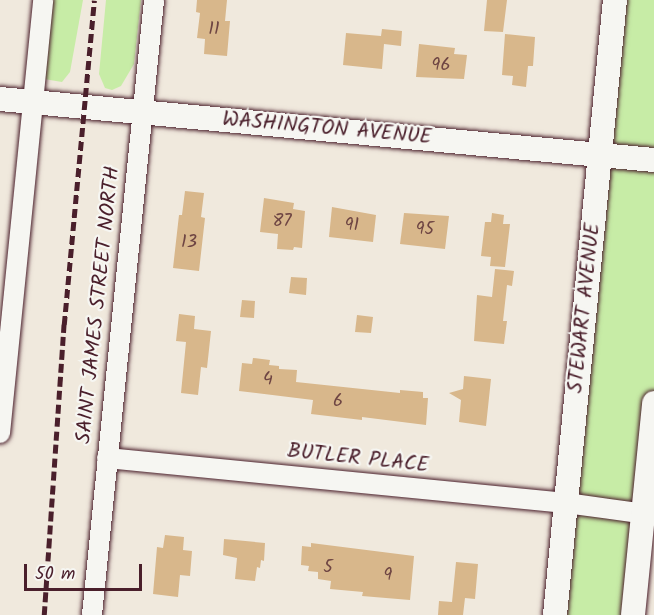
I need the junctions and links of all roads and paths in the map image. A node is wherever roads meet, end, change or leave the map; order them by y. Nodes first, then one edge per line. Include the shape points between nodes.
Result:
1 (43, 0) edge
2 (154, 0) edge
3 (615, 0) edge
4 (0, 99) edge
5 (35, 102) junction
6 (144, 112) junction
7 (600, 154) junction
8 (654, 160) edge
9 (654, 403) edge
10 (0, 433) edge
11 (107, 458) junction
12 (566, 504) junction
13 (648, 514) edge
14 (92, 615) edge
15 (555, 615) edge
16 (633, 615) edge

1 - 5 street
2 - 6 street, SAINT JAMES STREET NORTH
3 - 7 main road, STEWART AVENUE
4 - 5 main road, WASHINGTON AVENUE
5 - 6 main road, WASHINGTON AVENUE
5 - 10 street
6 - 7 main road, WASHINGTON AVENUE
6 - 11 street, SAINT JAMES STREET NORTH
7 - 8 main road, WASHINGTON AVENUE
7 - 12 main road, STEWART AVENUE
9 - 13 main road
11 - 12 street, BUTLER PLACE
11 - 14 street, SAINT JAMES STREET NORTH
12 - 13 street, BUTLER PLACE
12 - 15 main road, STEWART AVENUE
13 - 16 main road

